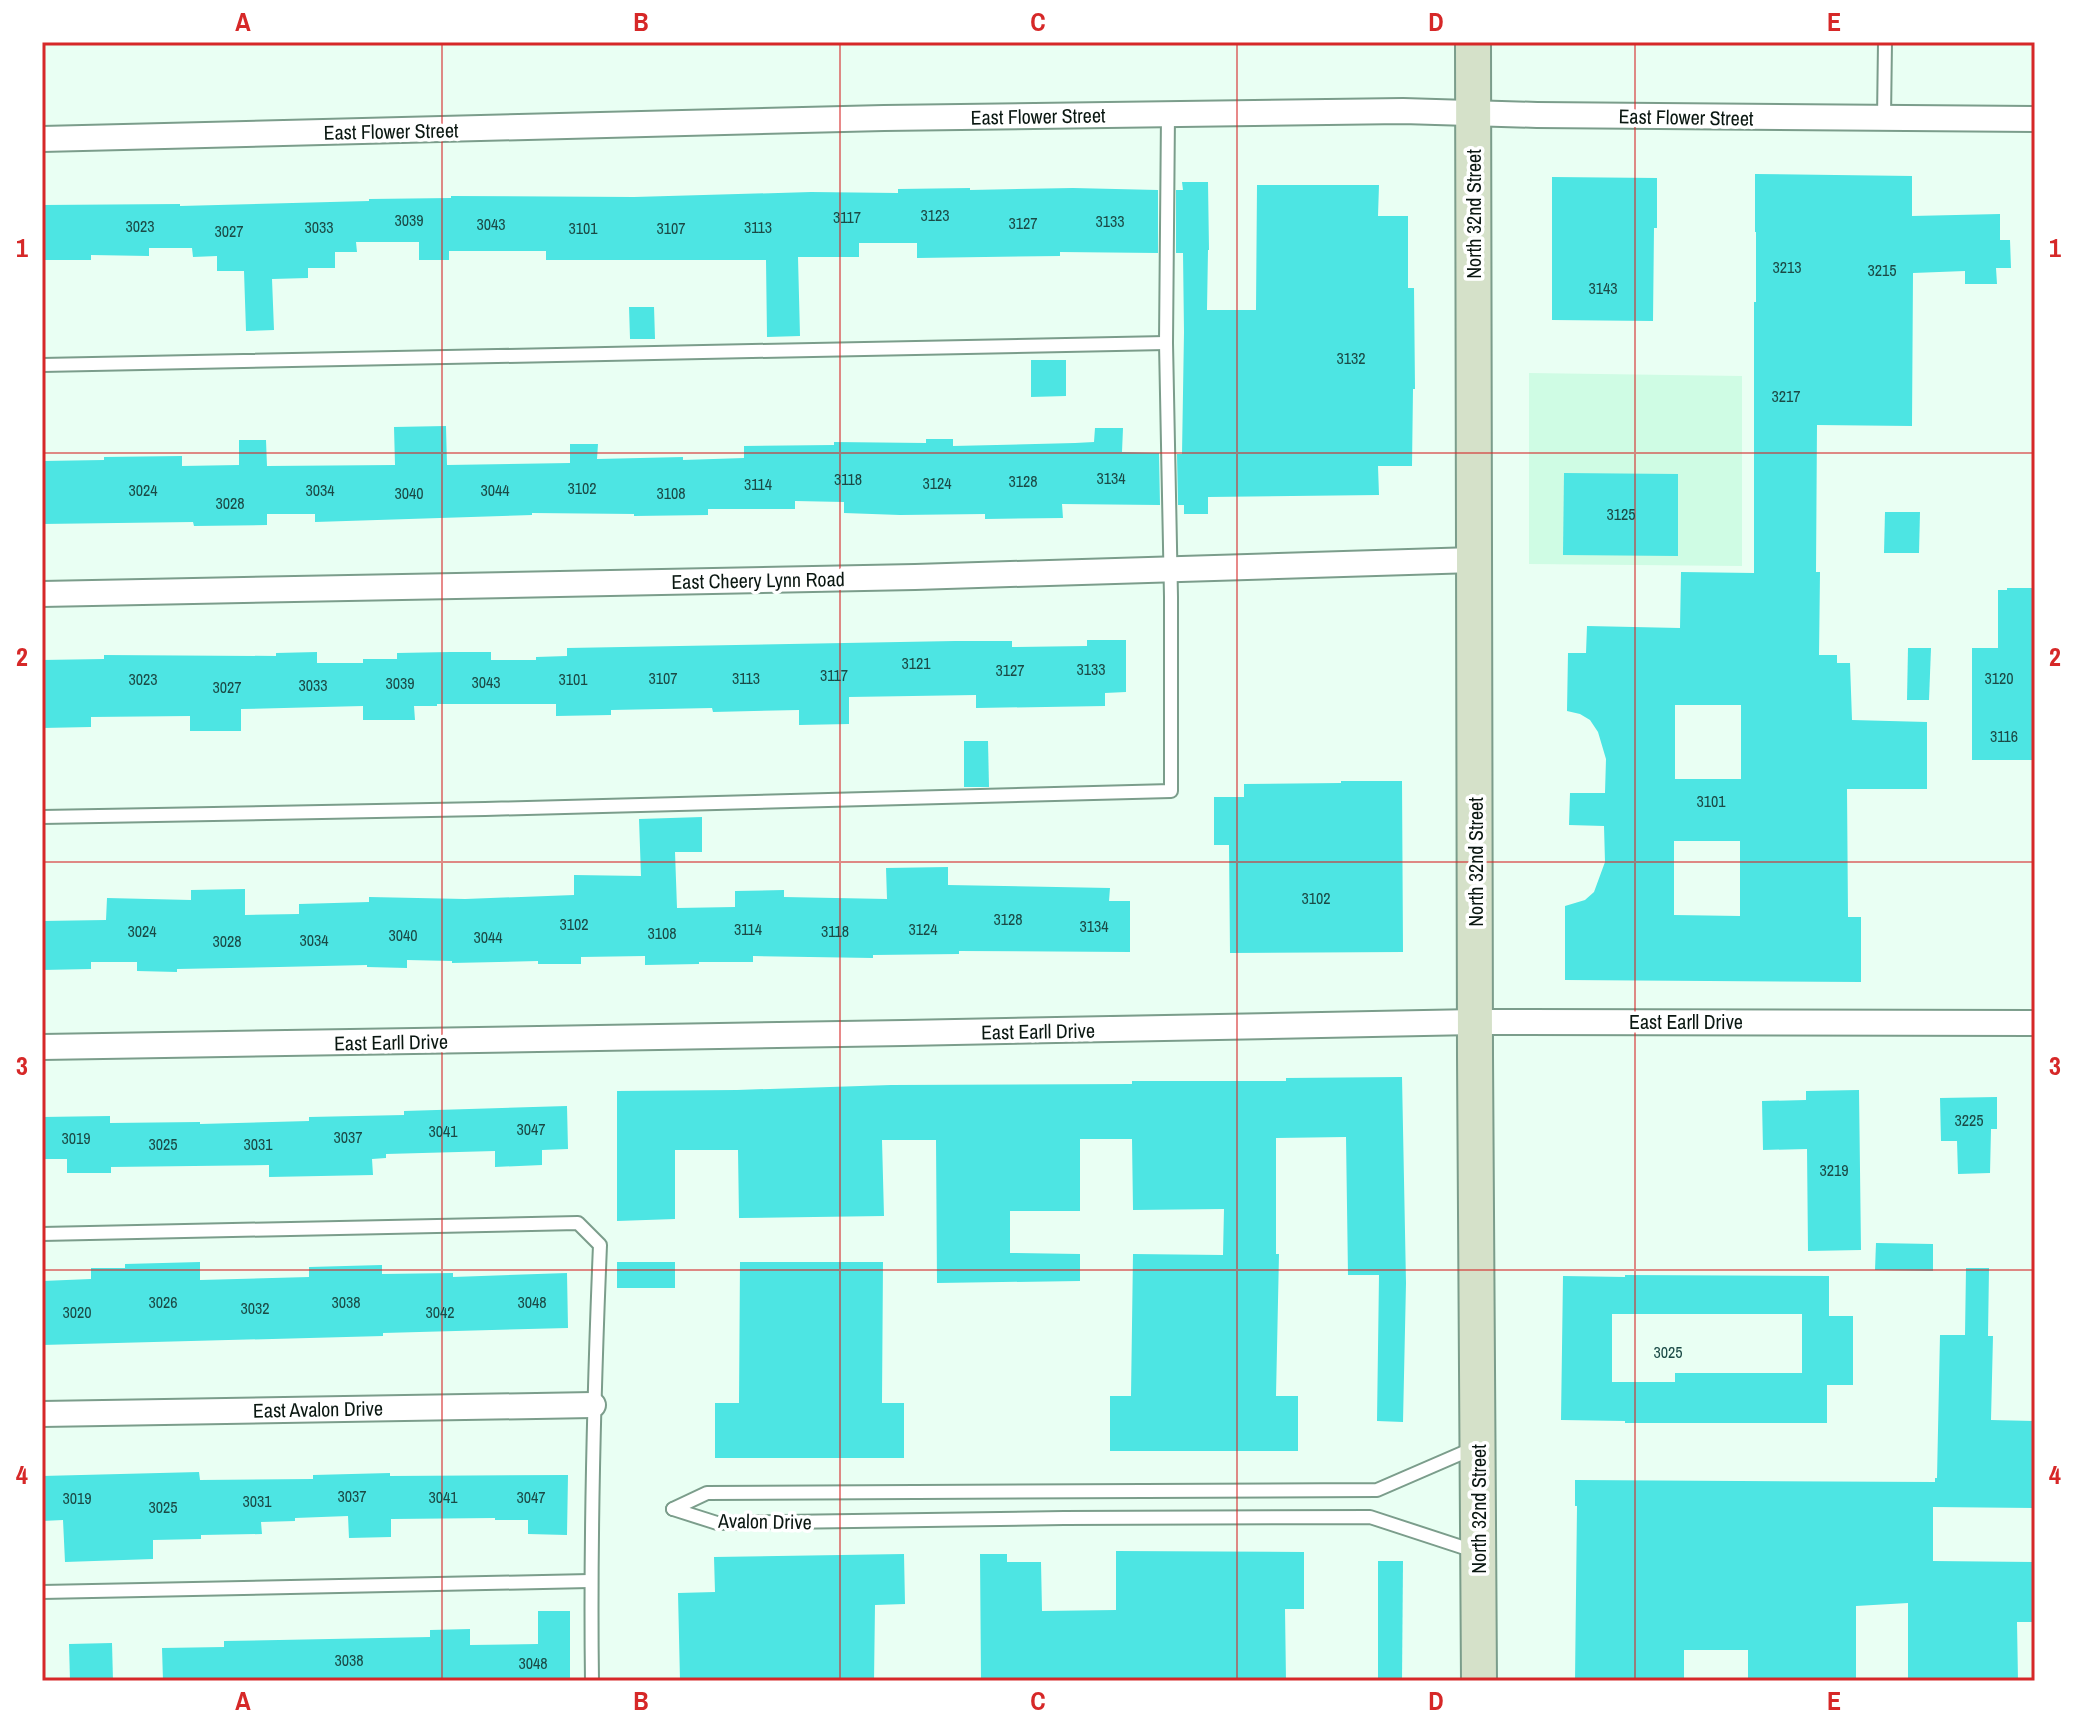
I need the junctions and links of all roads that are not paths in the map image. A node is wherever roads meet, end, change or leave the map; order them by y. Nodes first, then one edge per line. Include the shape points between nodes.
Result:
1 (1473, 42) edge
2 (1885, 42) edge
3 (1473, 113) junction
4 (1168, 114) junction
5 (1884, 118) junction
6 (2035, 119) edge
7 (42, 139) edge
8 (1166, 343) junction
9 (42, 365) edge
10 (1474, 560) junction
11 (1170, 569) junction
12 (42, 594) edge
13 (42, 817) edge
14 (1475, 1022) junction
15 (2035, 1023) edge
16 (42, 1047) edge
17 (42, 1234) edge
18 (593, 1405) junction
19 (42, 1414) edge
20 (1477, 1447) junction
21 (1478, 1552) junction
22 (590, 1581) junction
23 (42, 1592) edge
24 (592, 1681) edge
25 (1479, 1681) edge

1 - 3 main road, North 32nd Street
2 - 5 lane
3 - 4 street, East Flower Street
3 - 5 street, East Flower Street
3 - 10 main road, North 32nd Street
4 - 7 street, East Flower Street
4 - 8 lane
5 - 6 street, East Flower Street
8 - 9 lane
8 - 11 lane
10 - 11 street, East Cheery Lynn Road
10 - 14 main road, North 32nd Street
11 - 12 street, East Cheery Lynn Road
11 - 13 lane via 1171,791
14 - 15 street, East Earll Drive
14 - 16 street, East Earll Drive
14 - 20 main road, North 32nd Street
17 - 18 lane via 578,1223 600,1245
18 - 19 street, East Avalon Drive
18 - 22 lane
20 - 21 main road, North 32nd Street
20 - 21 lane, Avalon Drive via 1377,1490 707,1493 673,1509 717,1523 1370,1517
21 - 25 main road, North 32nd Street
22 - 23 lane
22 - 24 lane

